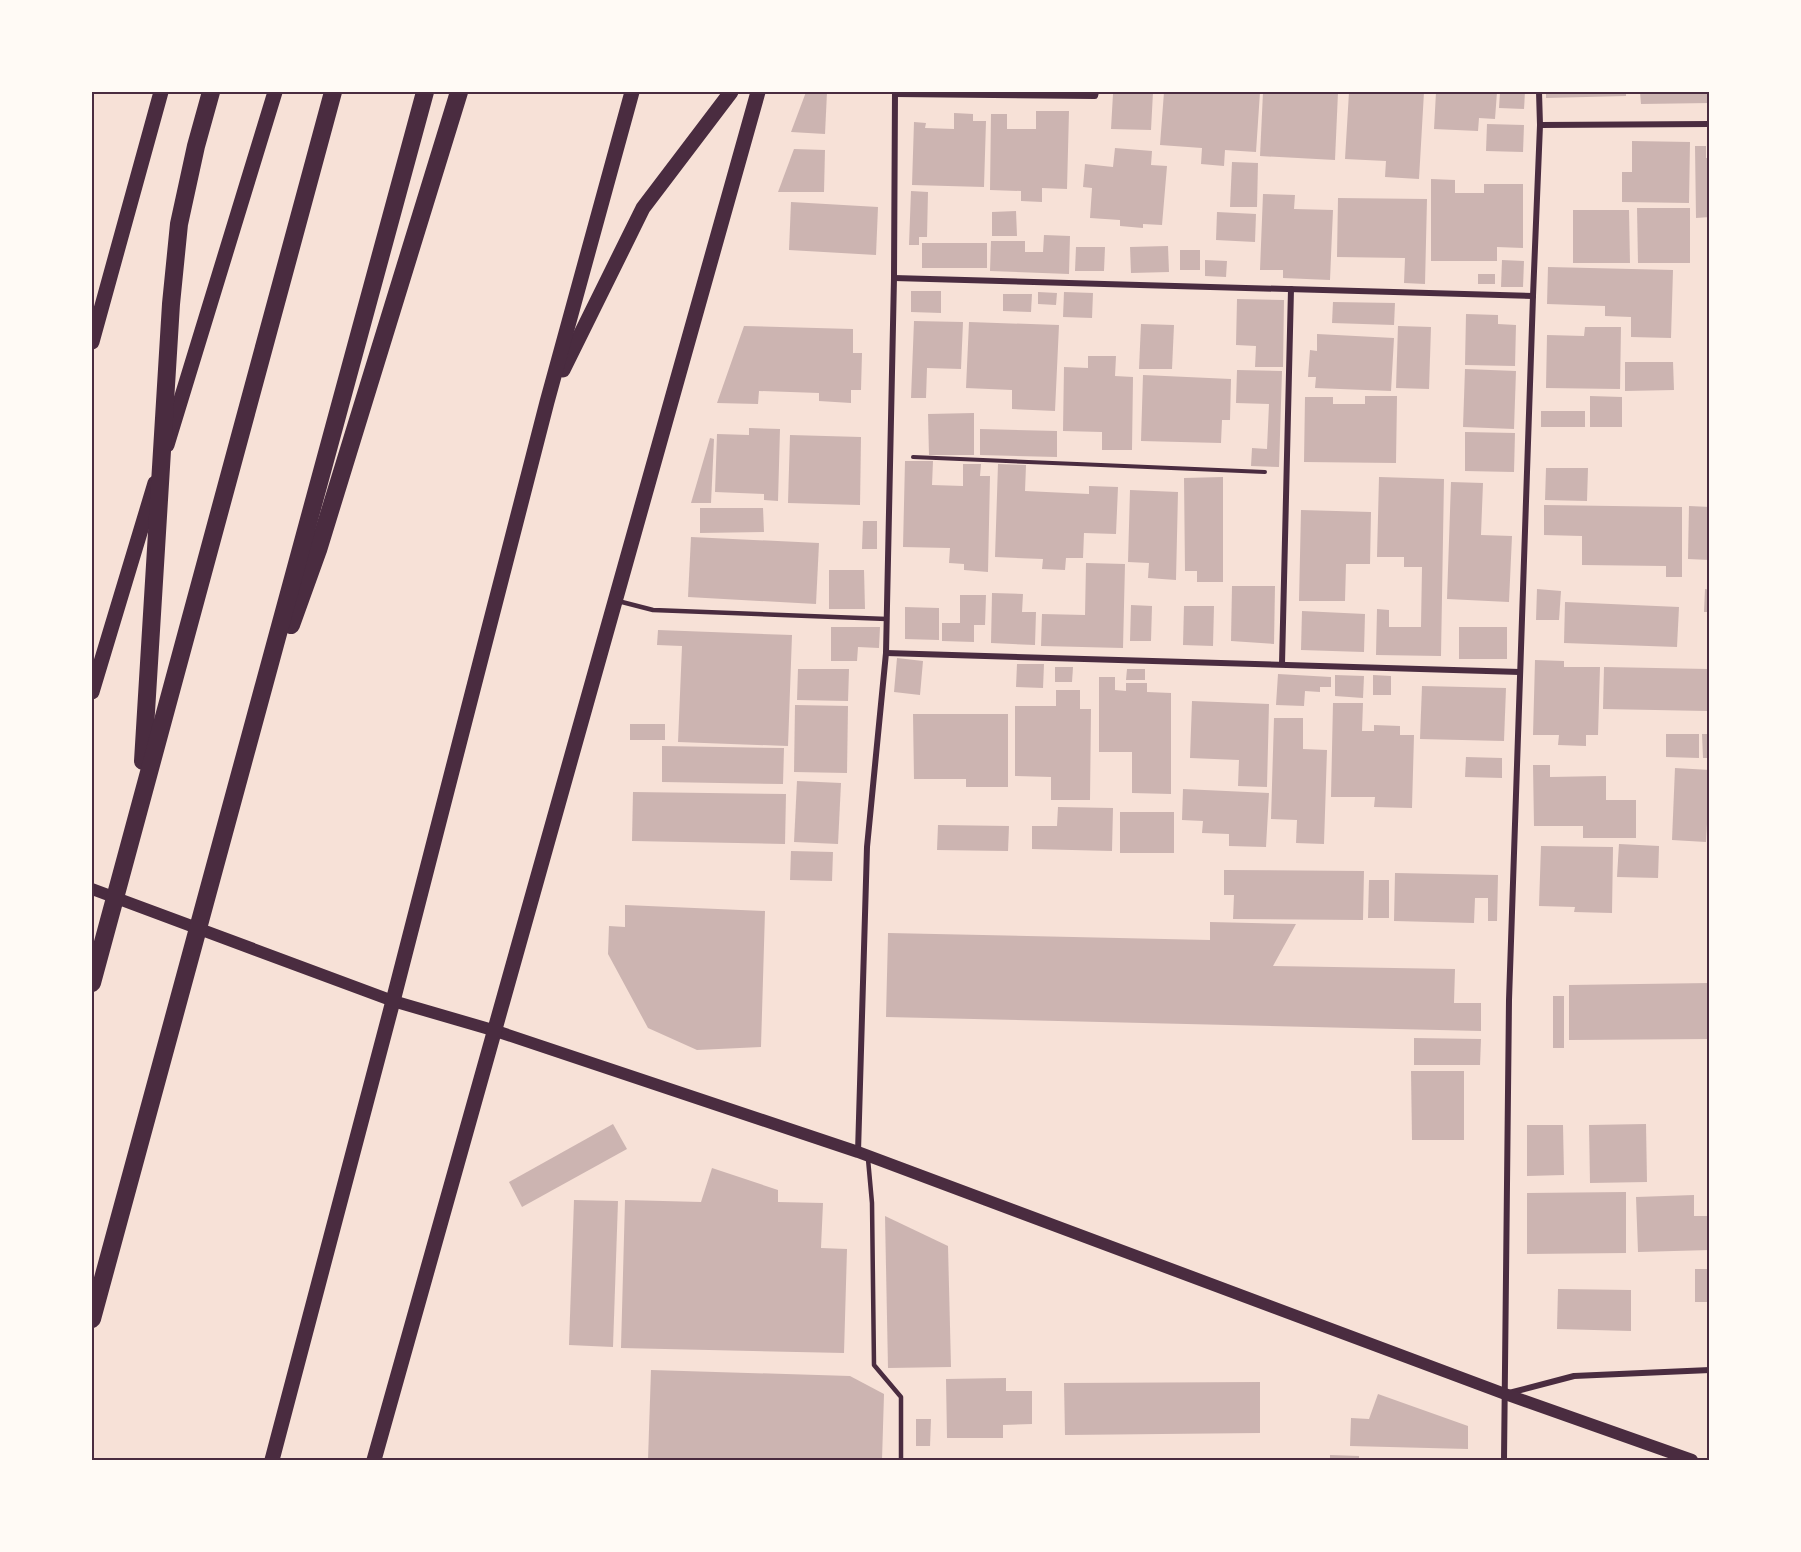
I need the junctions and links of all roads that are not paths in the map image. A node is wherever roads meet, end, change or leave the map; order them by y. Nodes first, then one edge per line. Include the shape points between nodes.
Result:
1 (161, 92) edge
2 (211, 92) edge
3 (275, 92) edge
4 (333, 92) edge
5 (425, 92) edge
6 (459, 92) edge
7 (632, 92) edge
8 (731, 92) edge
9 (758, 92) edge
10 (1096, 92) edge
11 (1539, 92) edge
12 (895, 93) edge
13 (1710, 124) edge
14 (1540, 125) junction
15 (894, 278) junction
16 (1291, 289) junction
17 (1533, 296) junction
18 (92, 342) edge
19 (547, 402) junction
20 (616, 600) junction
21 (887, 619) junction
22 (886, 652) junction
23 (1282, 664) junction
24 (1520, 672) junction
25 (92, 692) edge
26 (246, 748) junction
27 (141, 799) junction
28 (92, 888) edge
29 (92, 983) edge
30 (393, 1001) junction
31 (496, 1031) junction
32 (863, 1154) junction
33 (92, 1319) edge
34 (1710, 1370) edge
35 (1505, 1394) junction
36 (287, 1404) junction
37 (272, 1461) edge
38 (279, 1461) edge
39 (374, 1461) edge
40 (901, 1461) edge
41 (1504, 1461) edge
42 (1692, 1461) edge

1 - 18 main road
2 - 27 highway via 179,224 172,293
3 - 25 main road
4 - 27 highway
5 - 26 highway
6 - 26 highway via 318,550
7 - 19 main road
8 - 19 main road via 643,208
9 - 20 main road
10 - 12 street via 1095,96
11 - 14 street
12 - 15 street
13 - 14 street
14 - 17 street
15 - 16 street
15 - 21 street
16 - 17 street
16 - 23 street
17 - 24 street
19 - 30 main road
20 - 21 lane via 653,610
20 - 31 main road
21 - 22 street
22 - 23 street
22 - 32 street via 867,847
23 - 24 street
24 - 35 street via 1509,1000
26 - 33 highway
27 - 29 highway
28 - 30 main road
30 - 31 main road
30 - 36 main road
31 - 32 main road
31 - 39 main road
32 - 35 main road
32 - 40 lane via 872,1203 874,1365 901,1397
34 - 35 street via 1574,1376
35 - 41 street
35 - 42 main road
36 - 37 main road
36 - 38 main road

